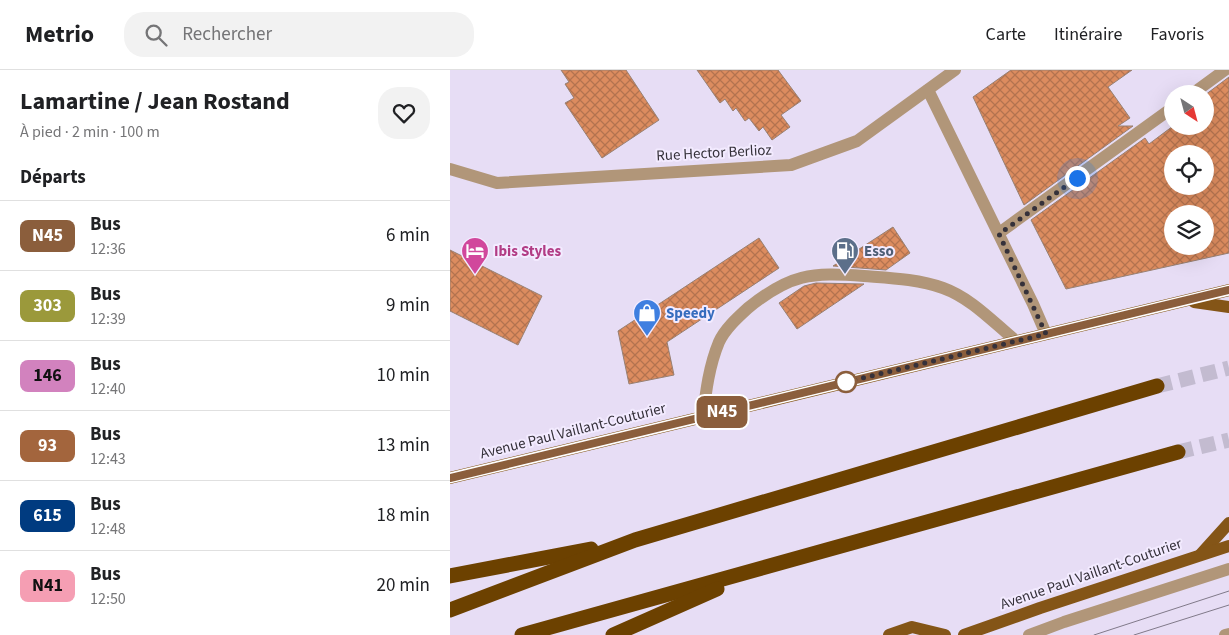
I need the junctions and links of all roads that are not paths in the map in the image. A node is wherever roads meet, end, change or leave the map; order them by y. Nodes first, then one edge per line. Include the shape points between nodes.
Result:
1 (955, 70) edge
2 (1225, 70) edge
3 (1204, 85) edge
4 (928, 90) junction
5 (1164, 114) edge
6 (450, 169) edge
7 (999, 234) junction
8 (1229, 290) edge
9 (1188, 301) junction
10 (1229, 307) edge
11 (1046, 334) junction
12 (1016, 341) junction
13 (1157, 386) tunnel mouth
14 (703, 416) junction
15 (1178, 452) tunnel mouth
16 (450, 478) edge
17 (1229, 523) edge
18 (635, 540) junction
19 (1229, 546) edge
20 (1201, 554) junction
21 (764, 568) junction
22 (1229, 569) edge
23 (450, 576) edge
24 (450, 610) edge
25 (1229, 634) edge
26 (522, 635) edge
27 (613, 635) edge
28 (889, 635) edge
29 (945, 635) edge
30 (964, 635) edge
31 (1029, 635) edge
32 (1225, 635) edge

1 - 4 street, Rue Hector Berlioz
2 - 3 street
4 - 6 street, Rue Hector Berlioz via 857,142 791,165 497,183
4 - 7 street
5 - 7 street
7 - 11 street
8 - 9 main road, Avenue Paul Vaillant-Couturier
9 - 10 main road
9 - 11 main road, Avenue Paul Vaillant-Couturier
11 - 12 main road, Avenue Paul Vaillant-Couturier
12 - 14 main road, Avenue Paul Vaillant-Couturier
12 - 14 street via 974,306 937,286 901,279 845,275 795,279 768,294 726,330 708,376
13 - 18 highway
14 - 16 main road, Avenue Paul Vaillant-Couturier
15 - 21 highway
17 - 20 main road
18 - 23 highway
18 - 24 highway
19 - 20 main road, Avenue Paul Vaillant-Couturier
20 - 30 main road, Avenue Paul Vaillant-Couturier
21 - 26 highway
21 - 27 highway
22 - 31 street
25 - 32 street
28 - 29 main road via 912,627

